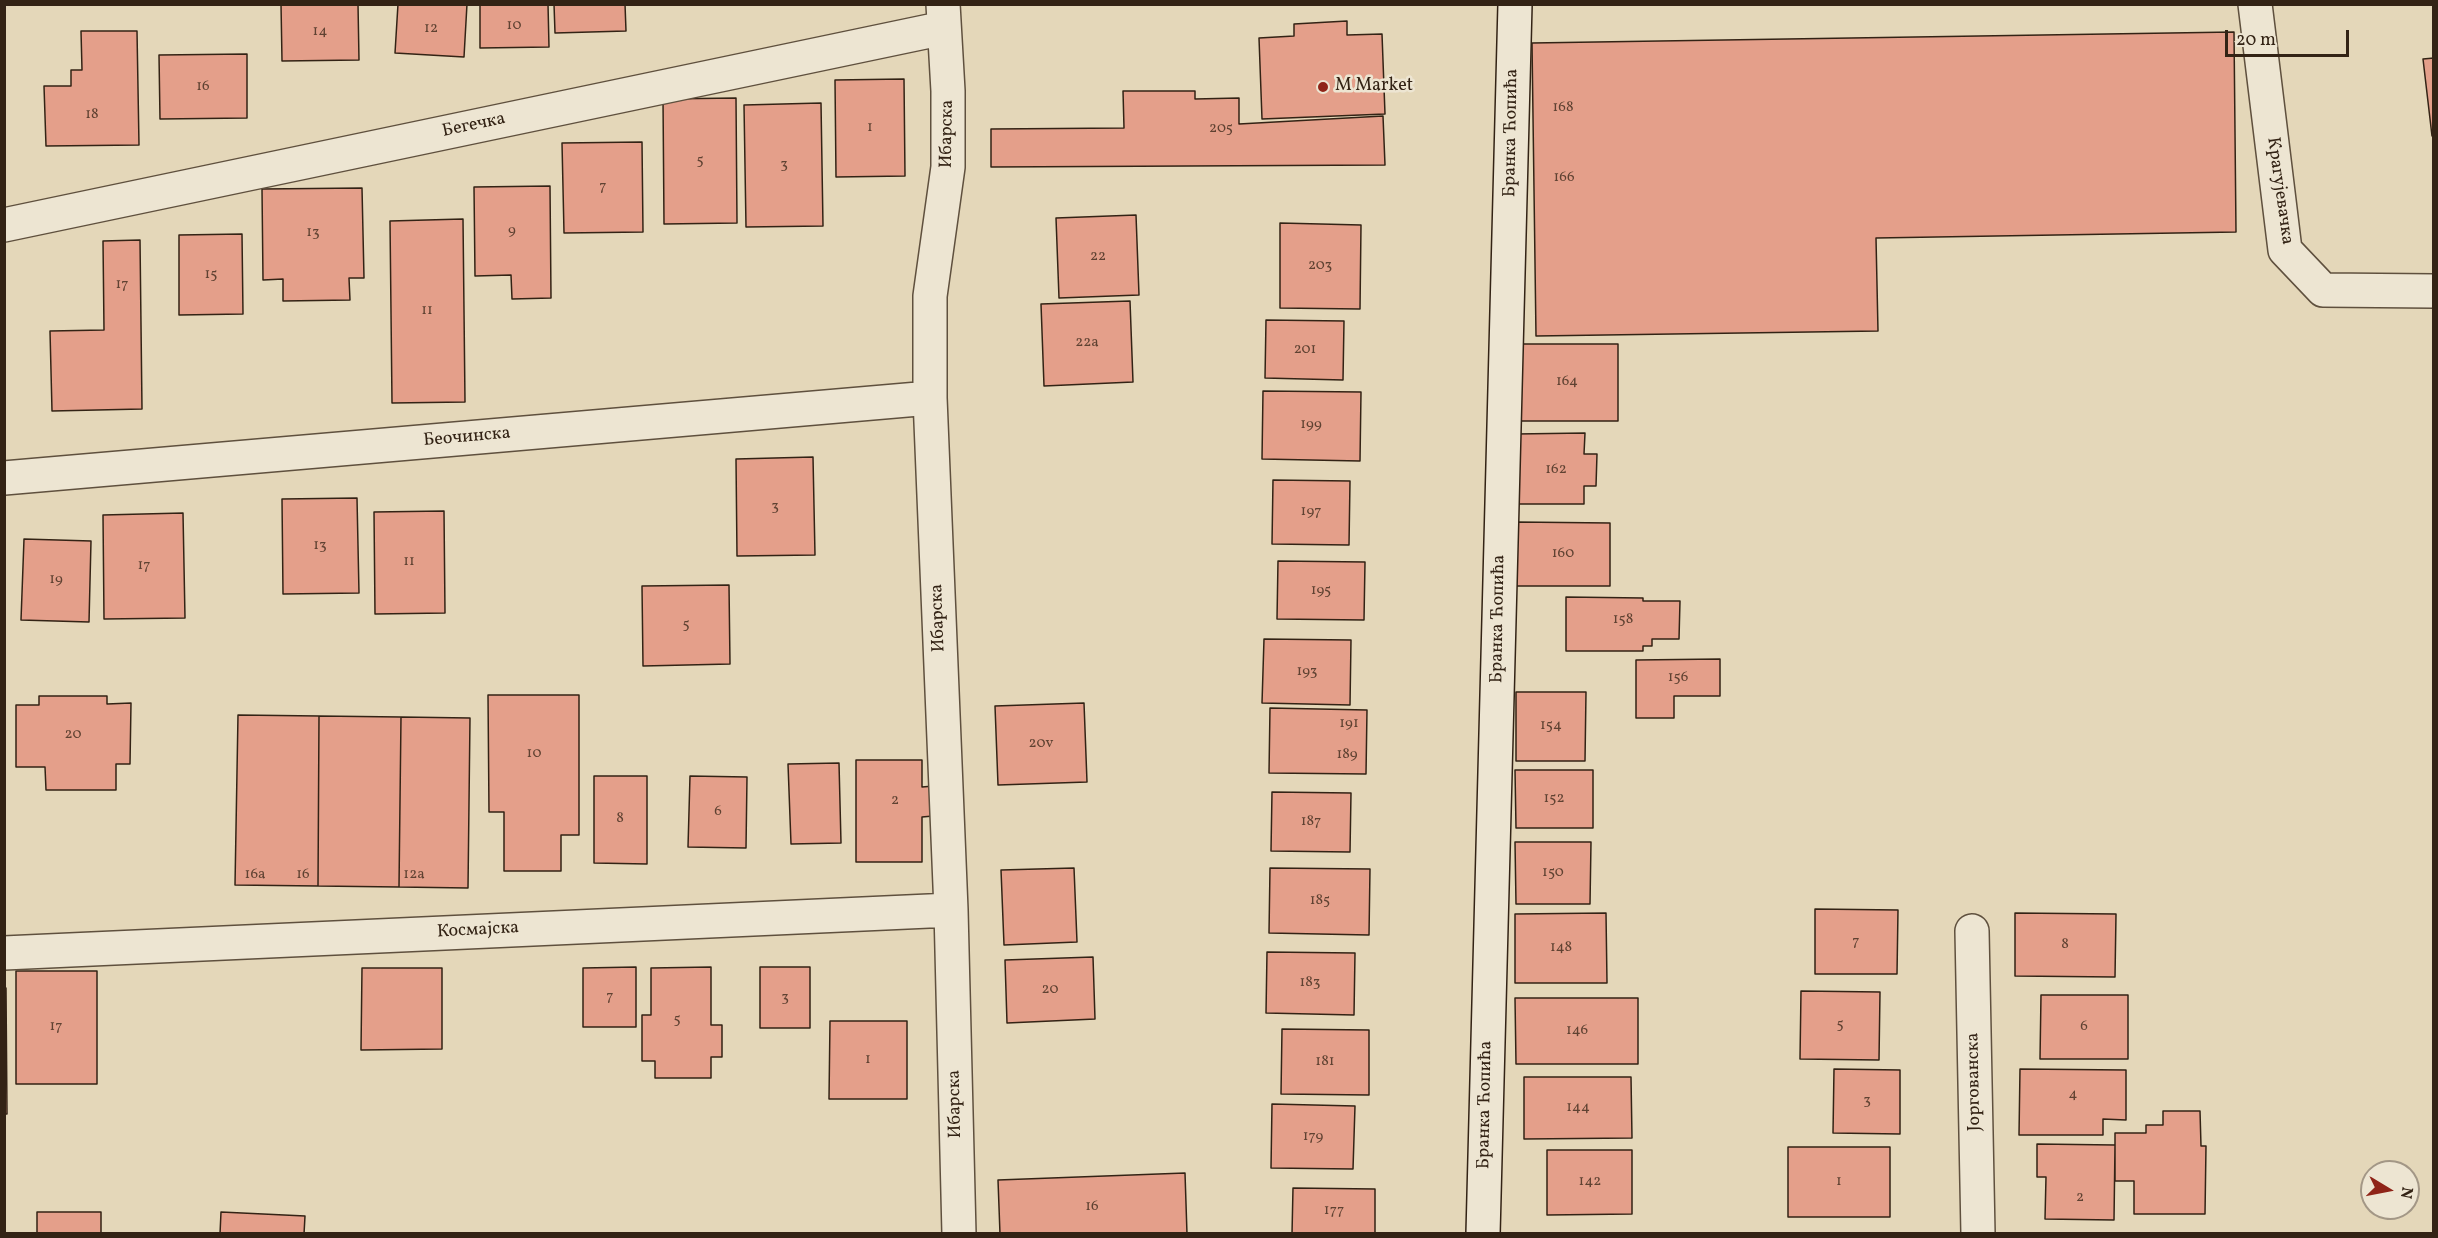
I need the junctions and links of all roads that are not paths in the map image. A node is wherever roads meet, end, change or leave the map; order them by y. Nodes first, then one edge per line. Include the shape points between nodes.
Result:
1 (1515, 4) edge
2 (2255, 4) edge
3 (944, 16) edge
4 (4, 225) edge
5 (2433, 291) edge
6 (930, 399) junction
7 (4, 478) edge
8 (951, 910) junction
9 (1972, 931) dead end
10 (4, 953) edge
11 (959, 1233) edge
12 (1483, 1233) edge
13 (1978, 1233) edge

1 - 12 street, Бранка Ћопића
2 - 5 street, Крагујевачка via 2285,250 2323,290
3 - 4 street, Бегечка
3 - 6 street, Ибарска via 948,167 930,296
6 - 7 street, Беочинска
6 - 8 street, Ибарска
8 - 10 street, Космајска
8 - 11 street, Ибарска
9 - 13 street, Јоргованска

